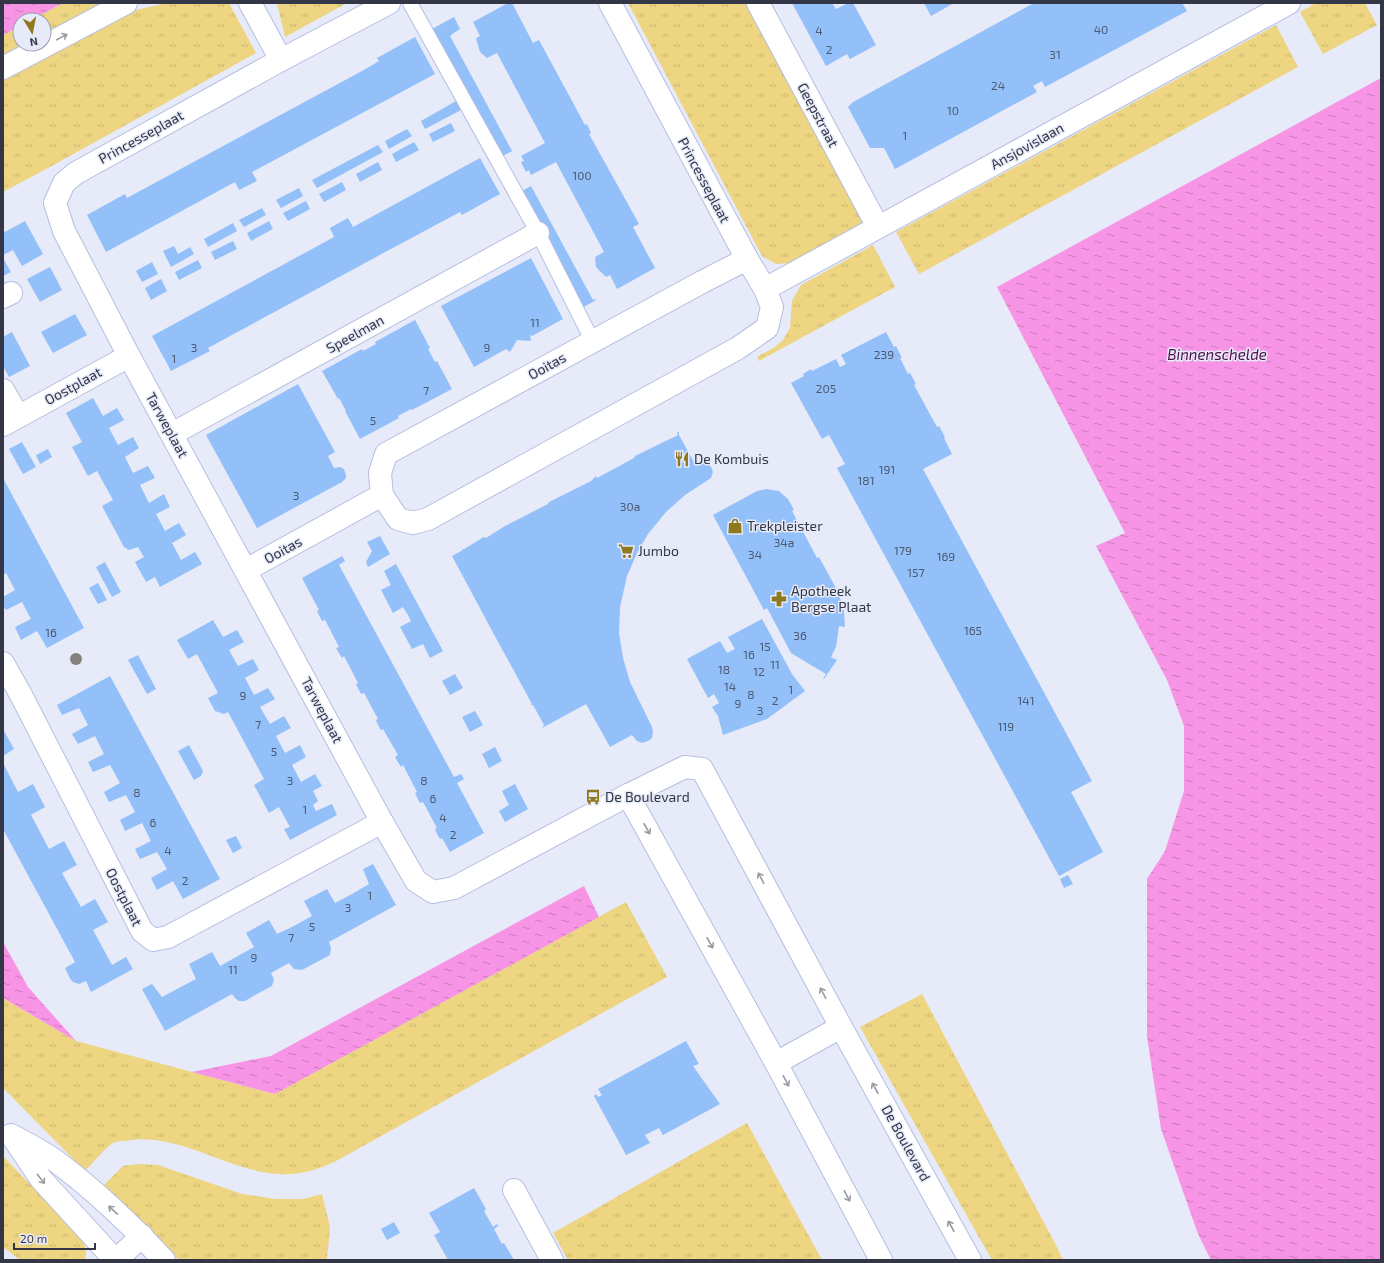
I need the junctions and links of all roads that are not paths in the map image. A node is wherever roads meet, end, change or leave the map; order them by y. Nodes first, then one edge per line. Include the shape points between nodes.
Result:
1 (126, 3) edge
2 (250, 3) edge
3 (389, 3) edge
4 (410, 3) edge
5 (610, 3) edge
6 (758, 3) edge
7 (1284, 4) edge
8 (281, 60) junction
9 (3, 68) edge
10 (878, 227) junction
11 (538, 233) junction
12 (747, 259) junction
13 (765, 289) junction
14 (593, 342) junction
15 (738, 348) joint
16 (129, 356) junction
17 (3, 390) edge
18 (10, 420) edge
19 (172, 434) junction
20 (382, 495) junction
21 (246, 570) junction
22 (3, 663) edge
23 (628, 795) junction
24 (600, 810) joint
25 (382, 822) junction
26 (841, 1027) junction
27 (776, 1062) junction
28 (7, 1130) edge
29 (514, 1190) dead end
30 (142, 1236) junction
31 (116, 1260) edge
32 (164, 1260) edge
33 (552, 1260) edge
34 (881, 1260) edge
35 (970, 1260) edge

9 -> 1 street
2 - 8 street
3 - 8 street, Princesseplaat
4 - 11 lane
5 - 12 street, Princesseplaat
6 - 10 street, Geepstraat
7 - 10 street, Ansjovislaan
8 - 16 street, Princesseplaat via 76,173 64,183 56,203 64,231
10 - 13 street, Ansjovislaan
11 - 14 lane
11 - 19 street, Speelman
12 - 13 street, Princesseplaat
12 - 14 street, Ooitas
13 - 15 street, Princesseplaat via 772,307 767,328
14 - 20 street, Ooitas via 386,454 380,473
15 - 20 street, Ooitas via 428,519 413,523 398,519
16 - 18 street, Oostplaat
16 - 19 street, Tarweplaat
17 - 18 street, Oostplaat
19 - 21 street, Tarweplaat
20 - 21 street, Ooitas
21 - 25 street, Tarweplaat
22 - 25 street, Oostplaat via 142,931 153,940 168,937
23 - 24 street, De Boulevard
26 -> 23 street, De Boulevard via 702,770 685,767
23 -> 27 street
24 - 25 street, Tarweplaat via 454,888 433,892 416,881
26 - 27 street
35 -> 26 street, De Boulevard
27 -> 34 street
30 -> 28 street via 60,1164
28 -> 31 street via 41,1179
29 - 33 street
30 - 31 street
30 - 32 street

